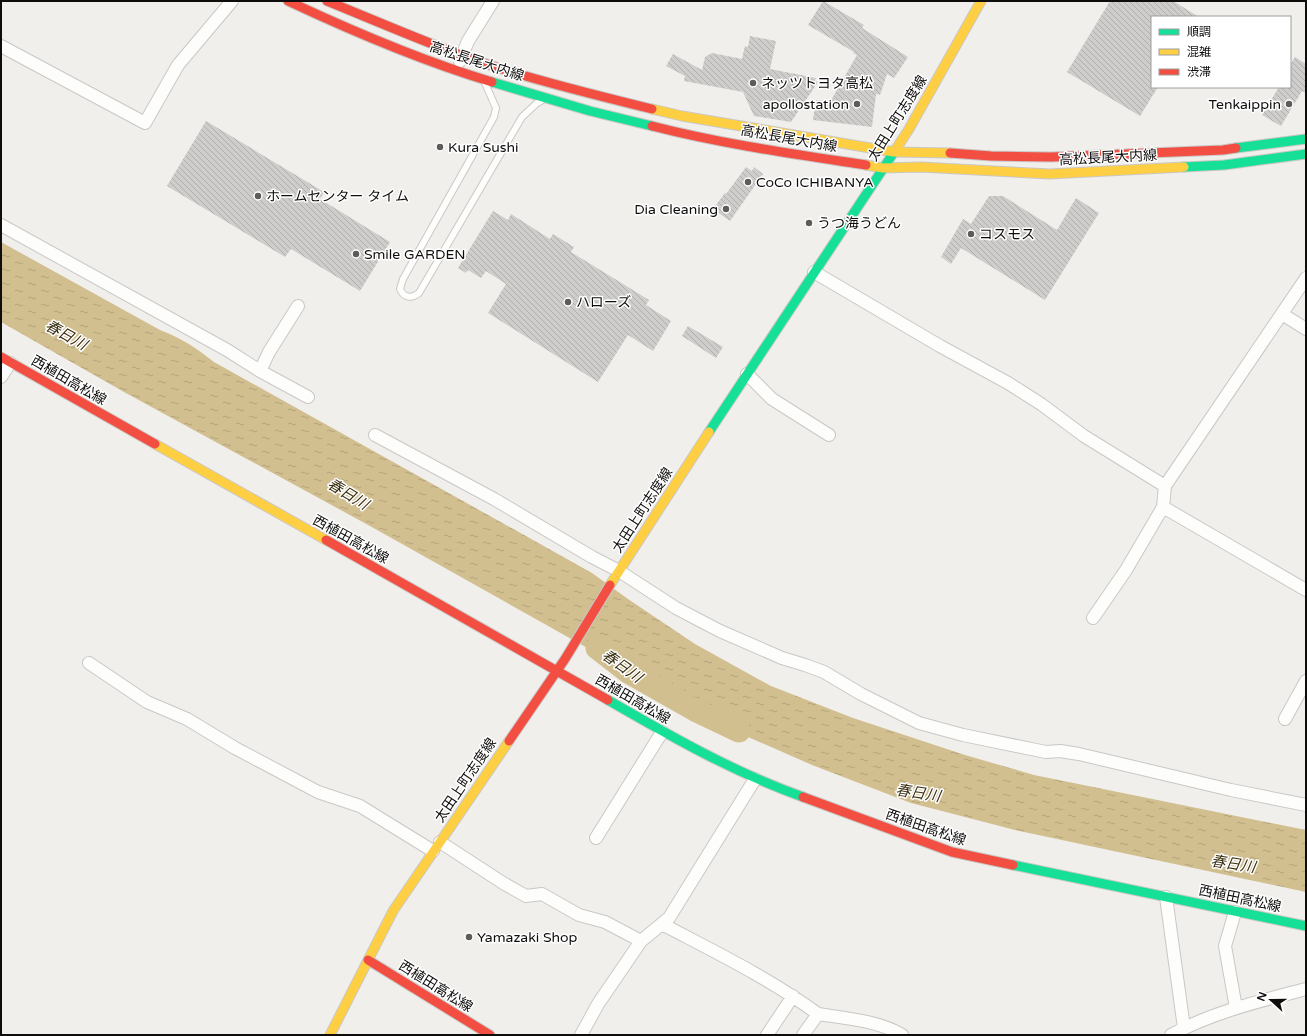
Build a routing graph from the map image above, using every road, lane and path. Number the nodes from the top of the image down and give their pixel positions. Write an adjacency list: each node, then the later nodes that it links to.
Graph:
1 (232, 1): 6 (street)
2 (288, 1): 8 (main road, 高松長尾大内線)
3 (328, 1): 7 (main road, 高松長尾大内線)
4 (493, 1): 7 (street)
5 (981, 1): 12 (main road, 太田上町志度線)
6 (1, 46)
7 (462, 55): 8 (street); 12 (main road, 高松長尾大内線)
8 (456, 71): 9 (main road, 高松長尾大内線)
9 (483, 78): 10 (main road, 高松長尾大内線); 10 (lane)
10 (548, 98): 14 (main road, 高松長尾大内線)
11 (1306, 139): 12 (main road, 高松長尾大内線)
12 (894, 152): 14 (main road, 太田上町志度線)
13 (1306, 154): 14 (main road, 高松長尾大内線)
14 (883, 168): 16 (main road, 太田上町志度線)
15 (1, 225): 22 (street)
16 (814, 272): 23 (main road, 太田上町志度線); 28 (street)
17 (1306, 278): 19 (street)
18 (298, 306): 22 (street)
19 (1282, 314): 20 (street); 28 (street)
20 (1306, 329)
21 (6, 360): 24 (street); 34 (main road, 西植田高松線)
22 (260, 371): 25 (street)
23 (746, 374): 27 (street); 30 (main road, 太田上町志度線)
24 (1, 377)
25 (308, 396)
26 (375, 435): 30 (street)
27 (829, 435)
28 (1165, 486): 29 (street)
29 (1163, 507): 31 (street); 32 (street)
30 (617, 574): 34 (main road, 太田上町志度線); 39 (street)
31 (1306, 590)
32 (1094, 618)
33 (89, 662): 41 (street)
34 (557, 670): 37 (main road, 西植田高松線); 41 (main road, 太田上町志度線)
35 (1306, 681): 36 (street)
36 (1285, 718)
37 (662, 732): 38 (main road, 西植田高松線); 40 (street)
38 (755, 779): 42 (main road, 西植田高松線); 44 (street)
39 (1306, 805)
40 (596, 838)
41 (437, 847): 46 (street); 47 (main road, 太田上町志度線)
42 (1166, 897): 43 (main road, 西植田高松線); 52 (street)
43 (1235, 912): 45 (main road, 西植田高松線); 50 (street)
44 (662, 924): 46 (street); 49 (street)
45 (1306, 926)
46 (641, 941): 55 (street)
47 (368, 960): 53 (main road, 太田上町志度線); 54 (main road, 西植田高松線)
48 (1306, 989): 50 (street)
49 (793, 996): 51 (street); 56 (street)
50 (1236, 1008): 52 (street)
51 (818, 1014): 57 (street); 58 (street)
52 (1184, 1028): 59 (street)
53 (330, 1035)
54 (490, 1035)
55 (581, 1035)
56 (767, 1035)
57 (803, 1035)
58 (902, 1035)
59 (1171, 1035)

